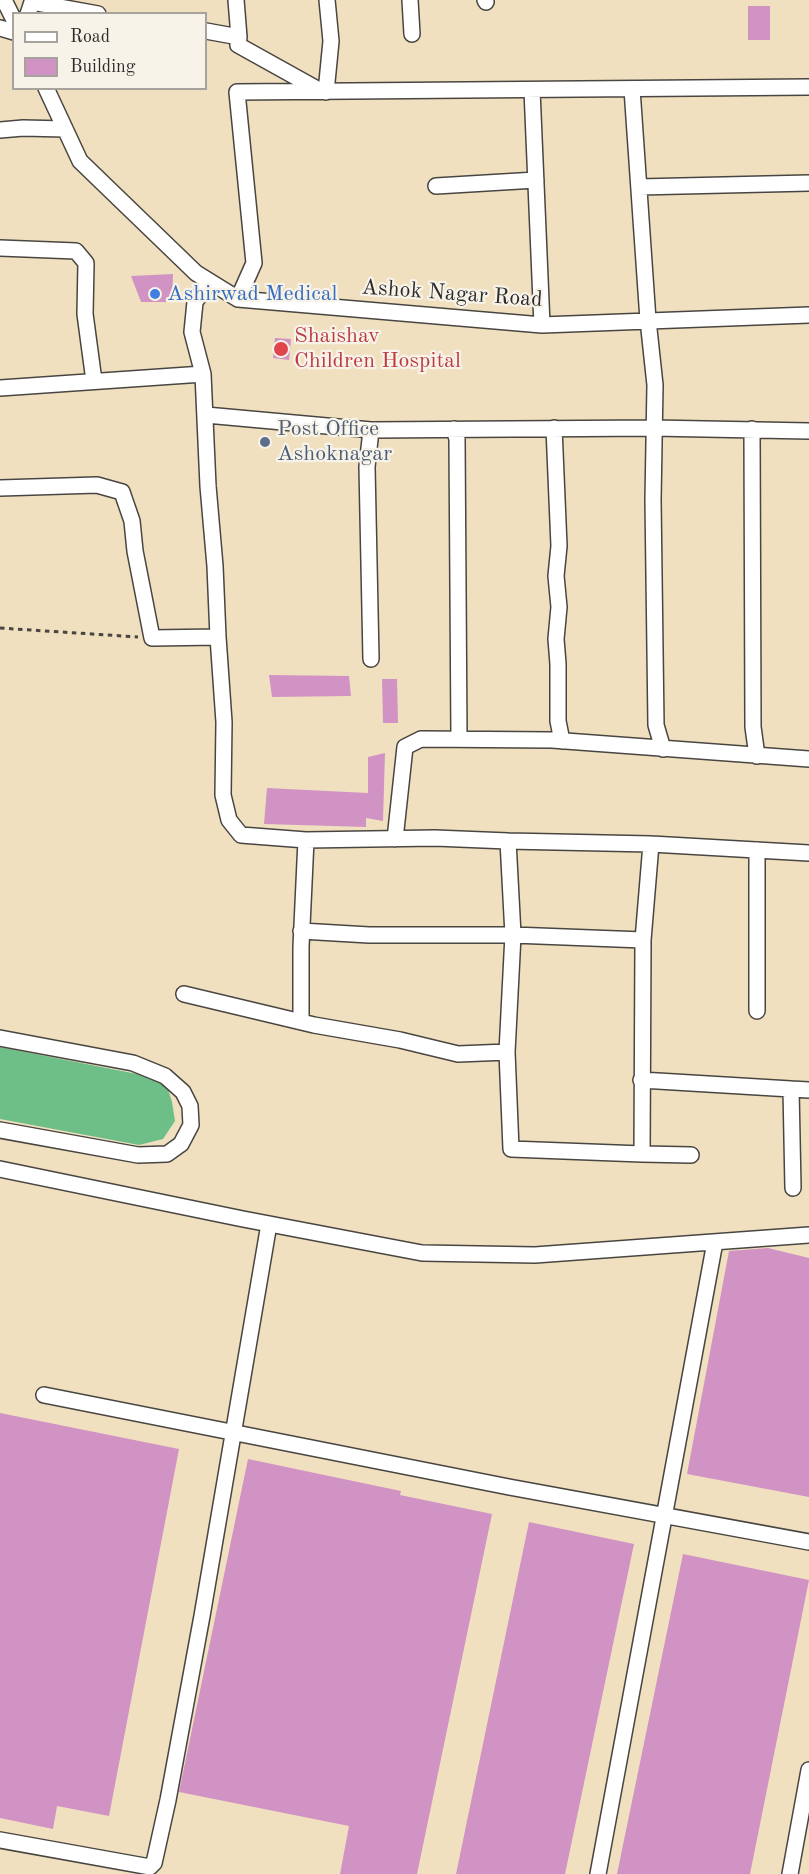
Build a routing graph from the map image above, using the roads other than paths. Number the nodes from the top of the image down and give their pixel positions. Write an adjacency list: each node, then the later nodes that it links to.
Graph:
1 (4, 0): 7 (street)
2 (236, 0): 10 (street)
3 (327, 0): 15 (street)
4 (410, 0): 9 (street)
5 (29, 12): 6 (street)
6 (87, 12)
7 (12, 16)
8 (207, 32): 10 (street)
9 (412, 34)
10 (239, 37): 15 (street)
11 (809, 87): 12 (street)
12 (632, 89): 14 (street); 21 (street)
13 (47, 90): 16 (street, Ashok Nagar Road)
14 (532, 90): 15 (street); 18 (street)
15 (324, 92): 24 (street)
16 (65, 129): 17 (street); 23 (street, Ashok Nagar Road)
17 (0, 130)
18 (536, 180): 20 (street); 27 (street)
19 (809, 183): 21 (street)
20 (436, 186)
21 (639, 187): 26 (street)
22 (0, 248): 29 (street)
23 (209, 282): 24 (street, Ashok Nagar Road); 28 (street)
24 (238, 299): 27 (street, Ashok Nagar Road)
25 (809, 315): 26 (street, Ashok Nagar Road)
26 (648, 320): 27 (street, Ashok Nagar Road); 33 (street)
27 (542, 325)
28 (203, 374): 29 (street); 31 (street)
29 (94, 381): 30 (street)
30 (0, 388)
31 (206, 415): 36 (street); 39 (street)
32 (554, 428): 33 (street); 34 (street); 42 (street)
33 (653, 428): 35 (street); 43 (street)
34 (454, 429): 36 (street); 41 (street)
35 (752, 429): 37 (street); 44 (street)
36 (371, 430): 40 (street)
37 (809, 430)
38 (0, 488): 39 (street)
39 (218, 637): 47 (street)
40 (371, 659)
41 (459, 738): 42 (street); 46 (street)
42 (562, 741): 43 (street)
43 (663, 749): 44 (street)
44 (757, 756): 45 (street)
45 (809, 759)
46 (396, 839): 47 (street); 48 (street)
47 (306, 840): 52 (street)
48 (508, 841): 49 (street); 53 (street)
49 (651, 844): 50 (street); 54 (street)
50 (758, 850): 51 (street); 56 (street)
51 (809, 853)
52 (301, 931): 53 (street); 57 (street)
53 (513, 935): 54 (street); 59 (street)
54 (643, 940): 60 (street)
55 (184, 994): 57 (street)
56 (757, 1011)
57 (302, 1022): 59 (street)
58 (0, 1038): 63 (street)
59 (507, 1052): 64 (street)
60 (641, 1080): 61 (street); 64 (street)
61 (791, 1089): 62 (street); 67 (street)
62 (809, 1090)
63 (0, 1130)
64 (642, 1154): 65 (street)
65 (691, 1155)
66 (0, 1169): 68 (street)
67 (793, 1188)
68 (269, 1224): 70 (street); 72 (street)
69 (809, 1235): 70 (street)
70 (715, 1242): 73 (street)
71 (44, 1395): 72 (street)
72 (234, 1432): 73 (street); 76 (street)
73 (666, 1514): 74 (street); 77 (street)
74 (809, 1542)
75 (809, 1770): 78 (street)
76 (0, 1840)
77 (598, 1874)
78 (790, 1874)

